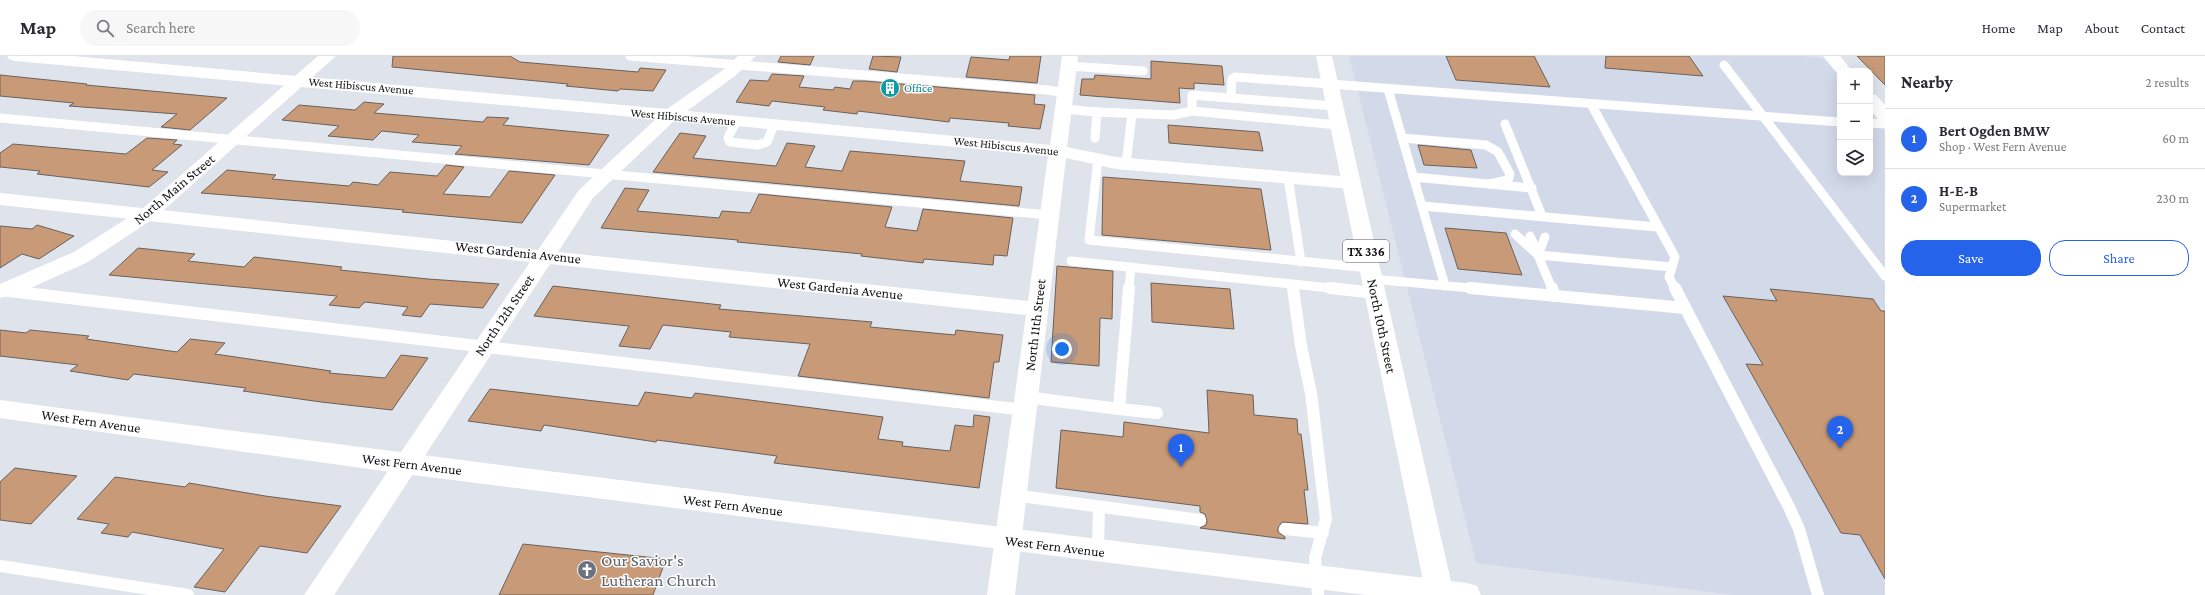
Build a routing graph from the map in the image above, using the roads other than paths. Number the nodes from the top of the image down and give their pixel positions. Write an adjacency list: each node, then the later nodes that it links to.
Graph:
1 (15, 56): 11 (street, West Hibiscus Avenue)
2 (328, 56): 11 (street, North Main Street)
3 (630, 56): 6 (lane)
4 (1324, 56): 12 (street, North 10th Street / TX 336)
5 (1831, 56): 9 (street)
6 (743, 61): 15 (lane); 22 (street, North 12th Street)
7 (1069, 61): 10 (lane); 15 (street, North 11th Street)
8 (1724, 65): 24 (lane)
9 (1841, 68)
10 (1143, 72)
11 (300, 80): 22 (street, West Hibiscus Avenue); 32 (street, North Main Street)
12 (1330, 84): 13 (lane); 14 (lane); 21 (street, North 10th Street / TX 336)
13 (1388, 89): 17 (lane); 31 (lane)
14 (1231, 97): 18 (lane); 21 (lane)
15 (1064, 101): 19 (lane); 33 (street, North 11th Street)
16 (1876, 101): 23 (street)
17 (1591, 104): 24 (lane); 49 (lane)
18 (1192, 111): 20 (lane); 21 (lane)
19 (1097, 112): 20 (lane); 30 (lane)
20 (1132, 114): 35 (lane)
21 (1336, 115): 39 (street, North 10th Street / TX 336)
22 (670, 116): 33 (street, West Hibiscus Avenue); 36 (street, North 12th Street)
23 (1885, 116)
24 (1763, 117): 26 (lane); 59 (lane)
25 (0, 118): 32 (lane)
26 (1837, 122)
27 (1873, 123): 29 (lane)
28 (1505, 124): 41 (lane)
29 (1885, 124)
30 (1095, 138)
31 (1402, 138): 38 (lane); 40 (lane)
32 (233, 140): 36 (lane); 44 (street, North Main Street)
33 (1058, 151): 34 (street, West Hibiscus Avenue); 45 (street, North 11th Street)
34 (1098, 159): 35 (street, West Hibiscus Avenue); 56 (lane)
35 (1126, 164): 37 (street, West Hibiscus Avenue)
36 (607, 174): 45 (lane); 53 (street, North 12th Street)
37 (1288, 177): 39 (street, West Hibiscus Avenue); 56 (lane)
38 (1414, 177): 40 (lane); 43 (lane)
39 (1351, 183): 60 (street, North 10th Street / TX 336)
40 (1489, 184): 41 (lane)
41 (1532, 188): 47 (lane)
42 (0, 199): 44 (street, West Gardenia Avenue)
43 (1422, 206): 46 (lane); 62 (lane)
44 (149, 213): 53 (street, West Gardenia Avenue); 63 (street, North Main Street)
45 (1049, 215): 66 (street, North 11th Street)
46 (1523, 218): 47 (lane); 48 (lane)
47 (1540, 219): 49 (lane)
48 (1509, 220)
49 (1657, 227): 58 (lane)
50 (1514, 234): 54 (lane)
51 (1530, 236): 54 (lane)
52 (1545, 237): 54 (lane)
53 (544, 255): 66 (street, West Gardenia Avenue); 67 (street, North 12th Street)
54 (1538, 255): 58 (lane); 64 (lane)
55 (1071, 261): 57 (lane)
56 (1301, 262): 60 (lane)
57 (1131, 267): 61 (lane); 70 (lane)
58 (1672, 267): 65 (lane)
59 (1885, 276)
60 (1372, 280): 61 (lane); 62 (lane); 82 (street, North 10th Street / TX 336)
61 (1292, 284): 77 (lane)
62 (1445, 286): 64 (lane)
63 (1, 291): 67 (lane)
64 (1555, 296): 65 (lane)
65 (1685, 308): 87 (lane)
66 (1036, 309): 68 (street, North 11th Street)
67 (484, 346): 68 (lane); 72 (street, North 12th Street)
68 (1025, 404): 70 (lane); 73 (street, North 11th Street)
69 (0, 409): 72 (street, West Fern Avenue)
70 (1119, 409): 71 (lane)
71 (1157, 413)
72 (405, 464): 78 (street, West Fern Avenue); 84 (street, North 12th Street)
73 (1012, 495): 74 (lane); 78 (street, North 11th Street)
74 (1099, 507): 75 (lane); 79 (lane)
75 (1200, 520)
76 (1285, 529): 77 (lane)
77 (1323, 533): 81 (lane)
78 (1008, 540): 79 (street, West Fern Avenue); 85 (street, North 11th Street)
79 (1098, 551): 81 (street, West Fern Avenue)
80 (0, 566): 83 (lane)
81 (1317, 586): 82 (street, West Fern Avenue)
82 (1440, 593): 86 (street, West Fern Avenue)
83 (188, 595)
84 (318, 595)
85 (1001, 595)
86 (1467, 595)
87 (1818, 595)

